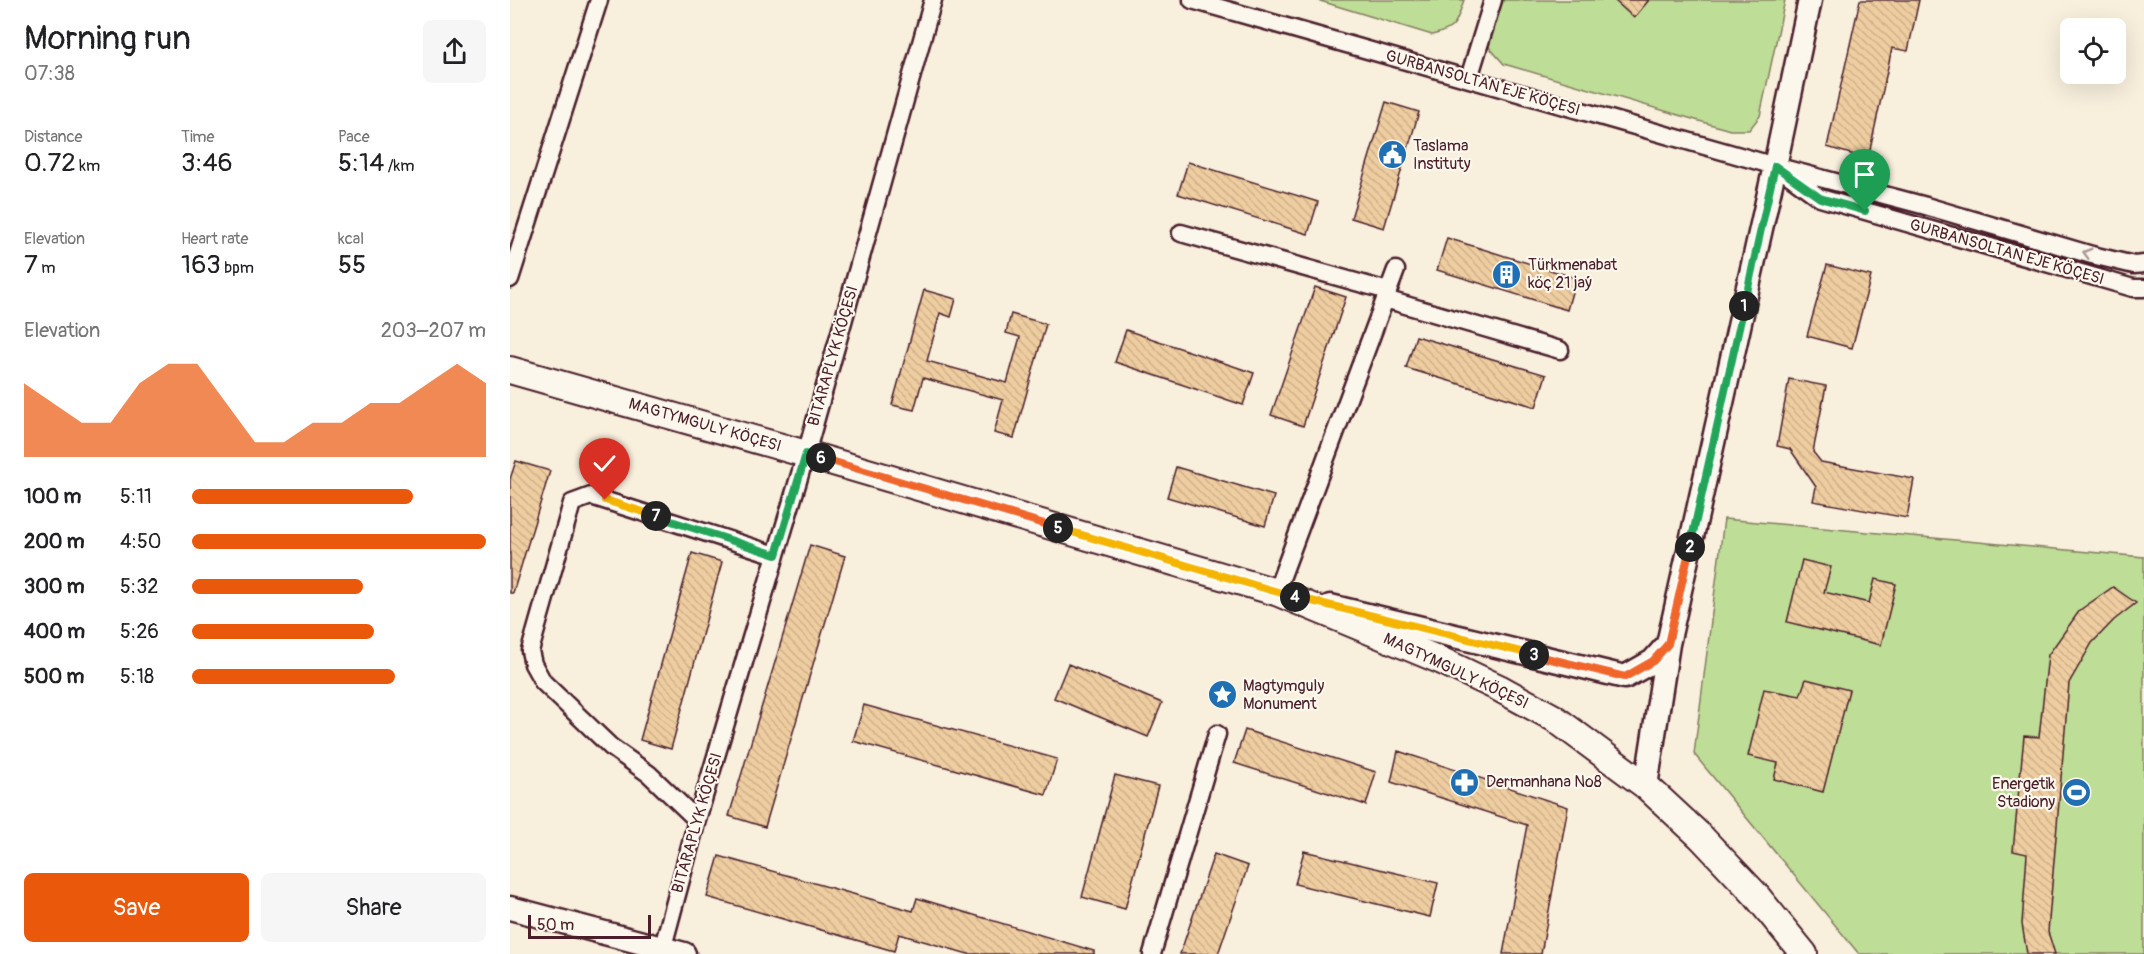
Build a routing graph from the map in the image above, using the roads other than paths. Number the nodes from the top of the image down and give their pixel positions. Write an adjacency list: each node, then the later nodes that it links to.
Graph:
1 (599, 0): 11 (street)
2 (933, 0): 16 (street, BITARAPLYK KÖÇESI)
3 (1192, 0): 6 (street, GURBANSOLTAN EJE KÖÇESI)
4 (1493, 0): 6 (street)
5 (1810, 0): 7 (street)
6 (1469, 78): 7 (street, GURBANSOLTAN EJE KÖÇESI)
7 (1775, 166): 9 (street, GURBANSOLTAN EJE KÖÇESI, one-way to 7); 12 (street, GURBANSOLTAN EJE KÖÇESI); 19 (street)
8 (1181, 232): 13 (street)
9 (2144, 264)
10 (1396, 270): 13 (street)
11 (510, 279)
12 (2144, 288)
13 (1387, 295): 14 (street); 18 (street)
14 (1560, 350)
15 (510, 370): 16 (main road, MAGTYMGULY KÖÇESI)
16 (806, 454): 17 (street, BITARAPLYK KÖÇESI); 18 (main road, MAGTYMGULY KÖÇESI)
17 (776, 555): 22 (street, BITARAPLYK KÖÇESI); 22 (street)
18 (1276, 592): 19 (street); 21 (main road, MAGTYMGULY KÖÇESI)
19 (1668, 644): 21 (street)
20 (1217, 734): 25 (street)
21 (1646, 786): 26 (main road, MAGTYMGULY KÖÇESI)
22 (697, 820): 24 (street, BITARAPLYK KÖÇESI)
23 (510, 908): 24 (street)
24 (669, 952)
25 (1152, 954)
26 (1804, 954)

